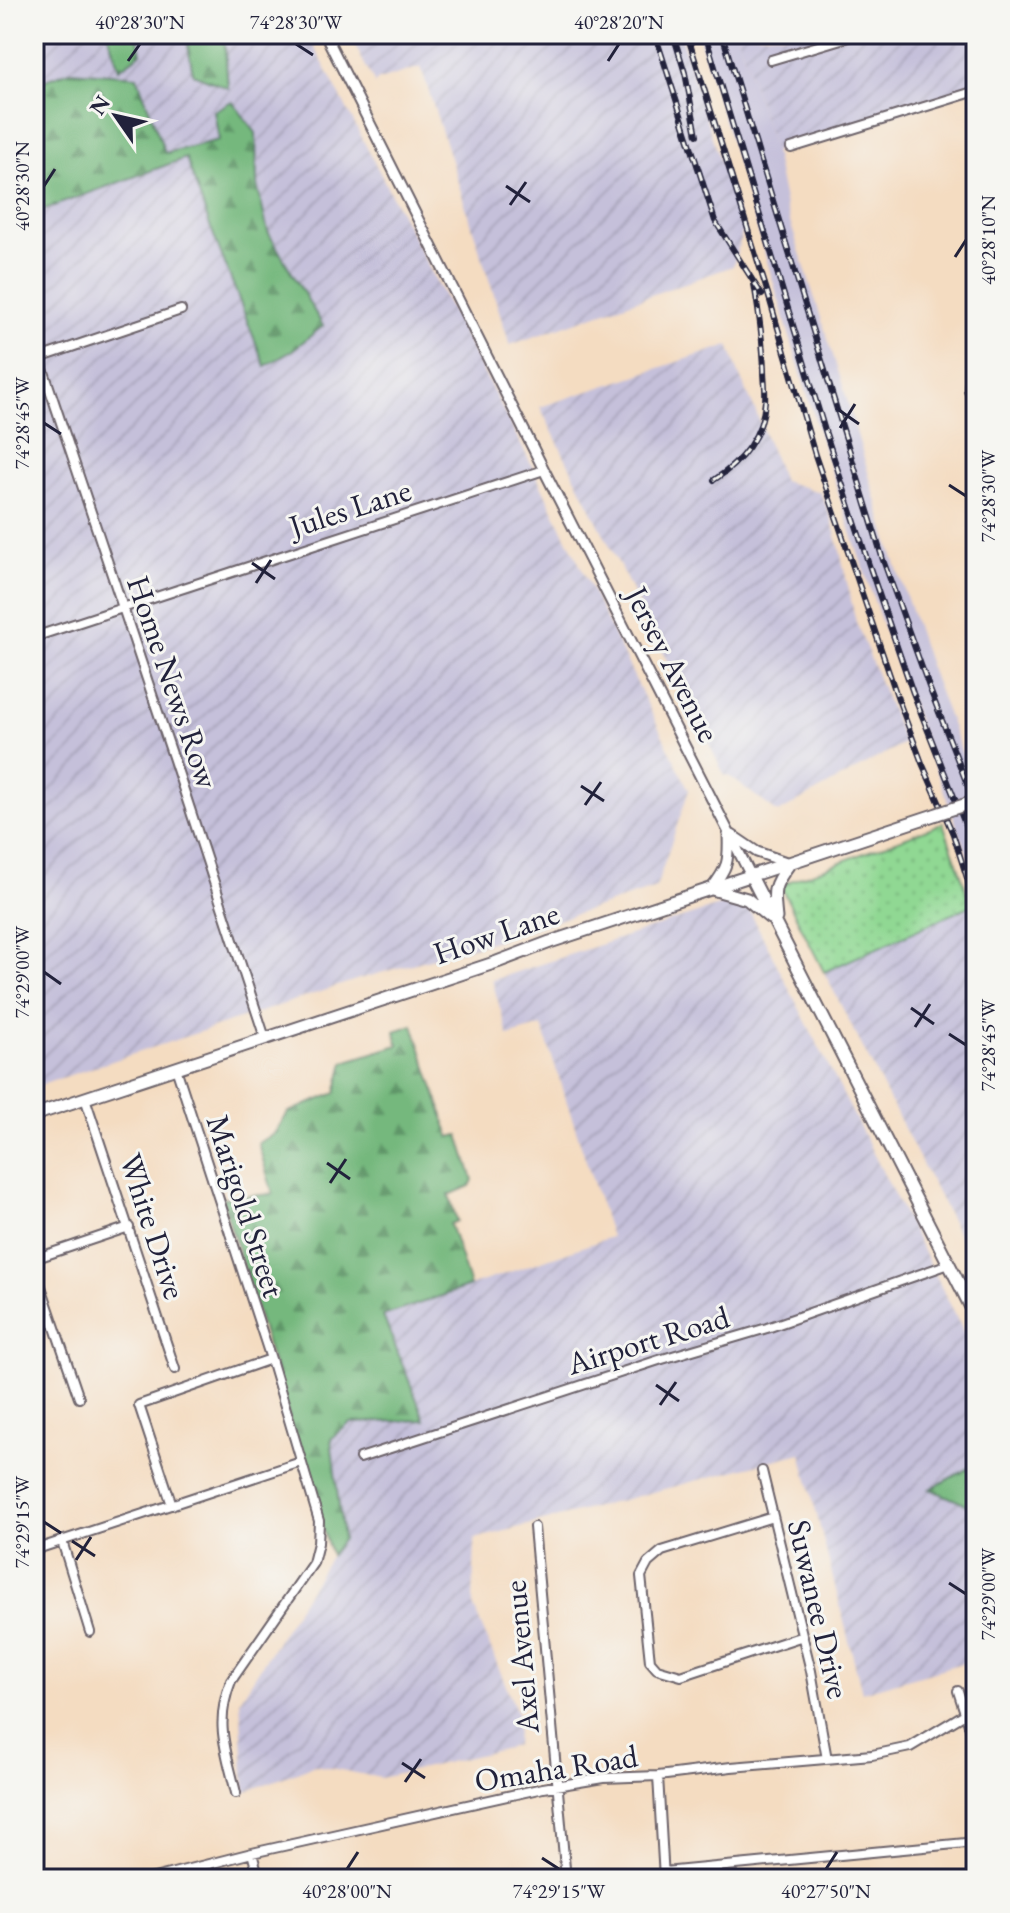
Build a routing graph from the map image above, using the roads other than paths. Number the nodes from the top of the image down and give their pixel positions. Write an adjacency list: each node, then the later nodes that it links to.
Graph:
1 (325, 34): 11 (street, Jersey Avenue)
2 (858, 34): 3 (street)
3 (771, 60)
4 (976, 91): 5 (street)
5 (791, 148)
6 (181, 310): 9 (street)
7 (976, 330): 10 (street)
8 (34, 342): 9 (street, Home News Row)
9 (39, 358): 12 (street, Home News Row)
10 (976, 407)
11 (544, 470): 12 (street, Jules Lane); 15 (street, Jersey Avenue)
12 (122, 607): 13 (street, Jules Lane); 20 (street, Home News Row)
13 (34, 637)
14 (976, 801): 16 (main road, How Lane, bridge)
15 (728, 831): 16 (street); 17 (street, Jersey Avenue); 18 (street)
16 (789, 863): 17 (main road, How Lane); 19 (main road)
17 (751, 876): 18 (main road, How Lane); 19 (main road, Jersey Avenue)
18 (711, 889): 19 (main road); 20 (main road, How Lane)
19 (776, 924): 26 (main road, Jersey Avenue)
20 (265, 1038): 21 (main road, How Lane)
21 (176, 1068): 22 (main road, How Lane); 29 (street, Marigold Street)
22 (85, 1098): 23 (main road, How Lane); 24 (street, White Drive)
23 (34, 1115)
24 (129, 1227): 25 (street); 30 (street, White Drive)
25 (34, 1259)
26 (949, 1264): 28 (main road, Jersey Avenue); 32 (street, Airport Road)
27 (34, 1266): 31 (street)
28 (976, 1317)
29 (271, 1359): 33 (street, Marigold Street); 35 (street)
30 (175, 1369)
31 (79, 1398)
32 (360, 1458)
33 (301, 1462): 35 (street); 48 (street, Marigold Street)
34 (762, 1471): 36 (street, Suwanee Drive)
35 (172, 1505): 38 (street)
36 (773, 1517): 41 (street, Suwanee Drive); 41 (street)
37 (534, 1527): 47 (street, Axel Avenue)
38 (62, 1541): 39 (street); 40 (street)
39 (34, 1550)
40 (90, 1632)
41 (803, 1636): 45 (street, Suwanee Drive)
42 (958, 1691): 43 (street)
43 (965, 1714): 44 (street); 45 (street, Omaha Road)
44 (976, 1747)
45 (827, 1759): 46 (street, Omaha Road)
46 (658, 1776): 47 (street, Omaha Road); 51 (street)
47 (557, 1786): 50 (street, Omaha Road); 54 (street, Axel Avenue)
48 (236, 1793)
49 (976, 1842): 51 (street)
50 (252, 1853): 52 (street, Omaha Road); 53 (street)
51 (664, 1876)
52 (150, 1879)
53 (259, 1879)
54 (566, 1879)

